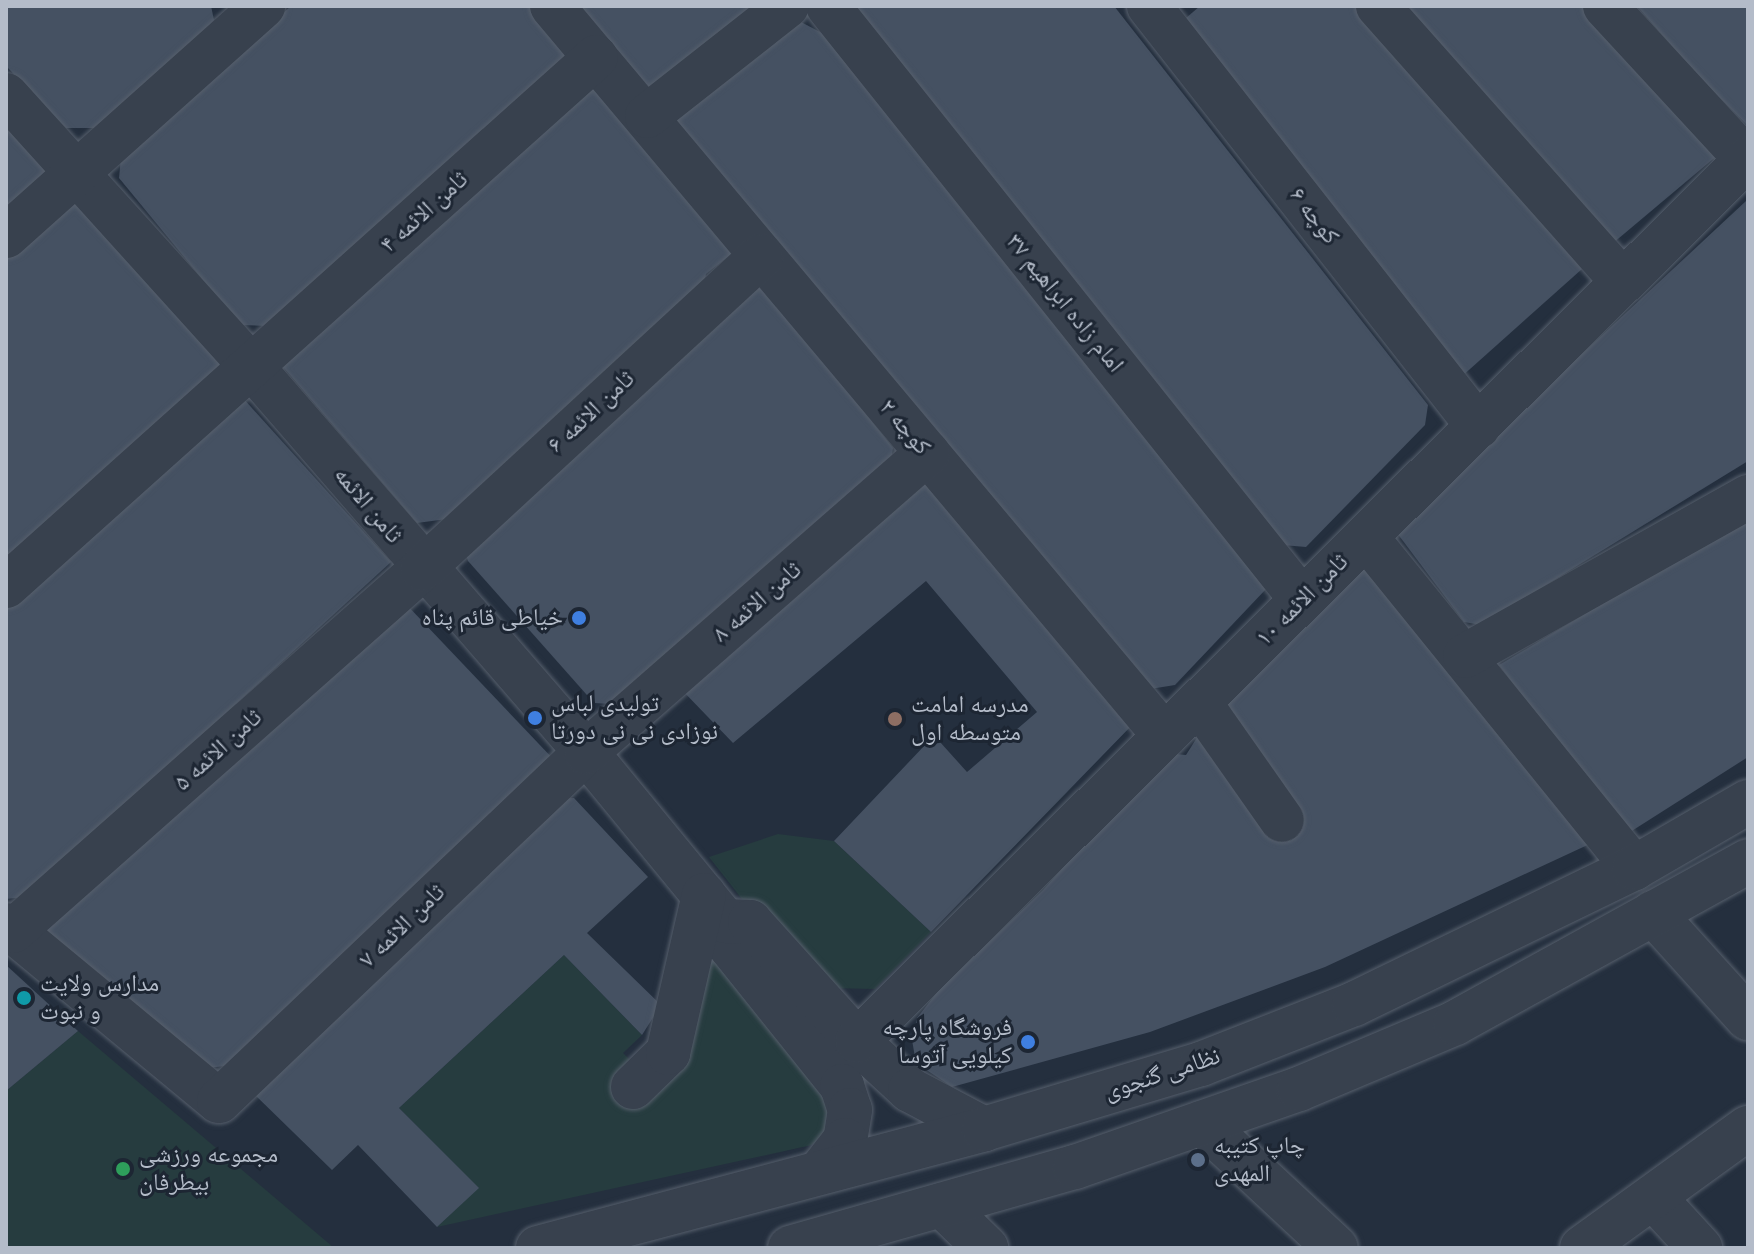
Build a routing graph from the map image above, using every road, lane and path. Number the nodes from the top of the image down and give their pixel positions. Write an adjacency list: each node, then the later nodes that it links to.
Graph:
1 (552, 6): 8 (street, کوچه ۲)
2 (787, 6): 10 (street)
3 (828, 6): 23 (street, امام زاده ابراهیم ۳۷)
4 (1378, 6): 15 (street)
5 (1605, 6): 11 (street)
6 (249, 11): 12 (street)
7 (1164, 11): 17 (street, کوچه ۶)
8 (596, 57): 10 (street, کوچه ۲); 16 (street, ثامن الائمه ۴)
9 (6, 95): 12 (street, ثامن الائمه)
10 (647, 116): 14 (street, کوچه ۲)
11 (1747, 160): 15 (street, ثامن الائمه ۱۰)
12 (79, 173): 13 (street); 16 (street, ثامن الائمه)
13 (6, 236)
14 (761, 256): 18 (street, کوچه ۲); 21 (street, ثامن الائمه ۶)
15 (1623, 282): 17 (street, ثامن الائمه ۱۰)
16 (252, 367): 21 (street, ثامن الائمه); 22 (street, ثامن الائمه ۴)
17 (1478, 426): 20 (street, ثامن الائمه ۱۰)
18 (928, 453): 26 (street, کوچه ۲); 27 (street, ثامن الائمه ۸)
19 (1748, 497): 24 (street)
20 (1366, 537): 23 (street, ثامن الائمه ۱۰); 24 (street)
21 (422, 569): 27 (street, ثامن الائمه); 34 (street, ثامن الائمه ۵)
22 (6, 586)
23 (1302, 600): 25 (street, ثامن الائمه ۱۰)
24 (1465, 656): 31 (street)
25 (1199, 702): 26 (street, ثامن الائمه ۱۰); 29 (street)
26 (1165, 736): 36 (street, ثامن الائمه ۱۰)
27 (586, 752): 32 (street, ثامن الائمه); 34 (street, ثامن الائمه ۷)
28 (1748, 802): 31 (street, نظامی گنجوی)
29 (1282, 820)
30 (1748, 861): 33 (street)
31 (1634, 868): 40 (street, نظامی گنجوی)
32 (714, 908): 36 (street); 37 (street); 41 (street)
33 (1653, 913): 35 (street); 38 (street)
34 (10, 928)
35 (1748, 1018)
36 (857, 1041): 40 (street)
37 (633, 1087)
38 (1202, 1123): 43 (street); 47 (street)
39 (1748, 1128): 42 (street)
40 (984, 1129): 41 (street, نظامی گنجوی)
41 (821, 1171): 45 (street, نظامی گنجوی)
42 (1655, 1199): 48 (street); 49 (street)
43 (942, 1205): 44 (street); 46 (street)
44 (799, 1247)
45 (538, 1248)
46 (986, 1248)
47 (1336, 1248)
48 (1582, 1248)
49 (1700, 1248)

